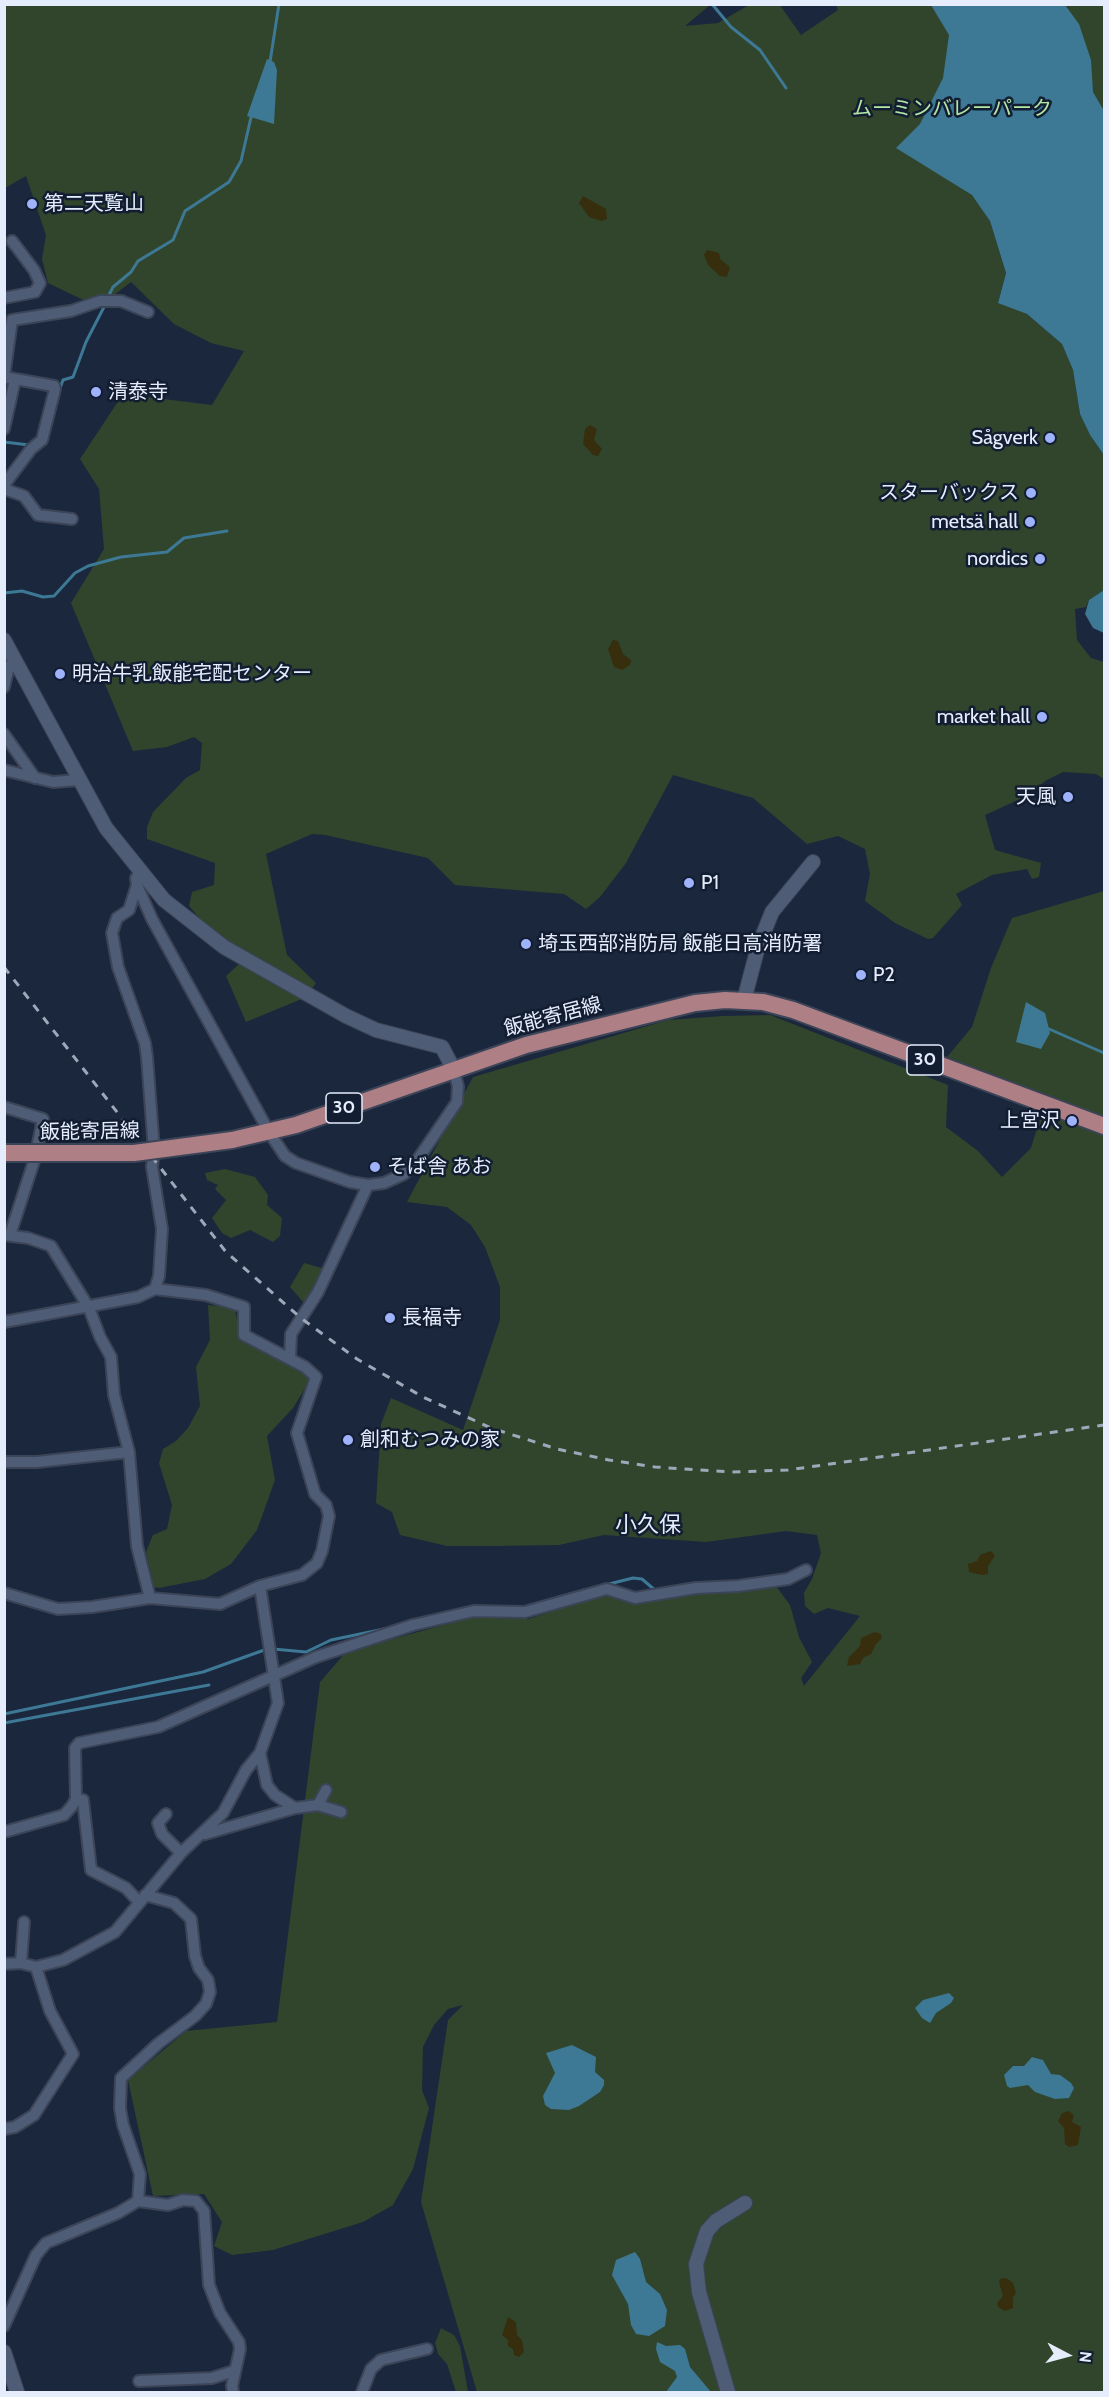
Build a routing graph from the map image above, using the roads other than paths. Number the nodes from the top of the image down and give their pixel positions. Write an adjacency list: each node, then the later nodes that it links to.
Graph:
1 (12, 241): 2 (street)
2 (4, 298)
3 (148, 312): 4 (street)
4 (8, 318): 5 (street)
5 (8, 378): 6 (street); 7 (street)
6 (4, 429)
7 (4, 487): 8 (street)
8 (72, 519)
9 (4, 640): 10 (street)
10 (10, 665): 11 (street); 15 (street)
11 (4, 687)
12 (4, 734): 14 (street)
13 (4, 770): 14 (street)
14 (35, 778): 15 (street)
15 (79, 780): 17 (street)
16 (813, 862): 18 (street)
17 (139, 879): 19 (street); 22 (street); 26 (street)
18 (744, 1000): 19 (main road, 飯能寄居線 / 30); 21 (main road, 飯能寄居線 / 30)
19 (453, 1068): 22 (main road, 飯能寄居線 / 30); 24 (street)
20 (4, 1107): 25 (street)
21 (1104, 1126)
22 (269, 1132): 23 (main road, 飯能寄居線 / 30, bridge); 24 (street)
23 (4, 1154)
24 (368, 1185): 29 (street)
25 (7, 1235): 27 (street)
26 (155, 1289): 27 (street); 29 (street)
27 (89, 1308): 28 (street); 30 (street)
28 (4, 1322)
29 (290, 1358): 33 (street)
30 (129, 1452): 31 (street); 35 (street)
31 (4, 1462)
32 (806, 1570): 36 (street)
33 (260, 1586): 35 (street); 36 (street)
34 (4, 1593): 35 (street)
35 (150, 1598)
36 (274, 1674): 37 (street); 39 (street)
37 (260, 1753): 41 (street); 45 (street)
38 (326, 1790): 40 (street)
39 (76, 1799): 44 (street); 47 (street)
40 (318, 1805): 41 (street); 42 (street)
41 (295, 1808): 45 (street)
42 (341, 1812)
43 (166, 1814): 46 (street)
44 (4, 1832)
45 (202, 1835): 46 (street)
46 (181, 1853): 47 (street)
47 (142, 1899): 51 (street); 53 (street)
48 (24, 1922): 49 (street)
49 (21, 1963): 50 (street); 51 (street)
50 (4, 1964)
51 (36, 1966): 52 (street)
52 (4, 2129)
53 (138, 2201): 55 (street); 58 (street)
54 (745, 2203): 63 (street)
55 (4, 2326)
56 (427, 2349): 62 (street)
57 (4, 2352): 60 (street)
58 (234, 2372): 59 (street); 61 (street)
59 (139, 2381)
60 (17, 2392)
61 (233, 2392)
62 (362, 2392)
63 (728, 2392)

